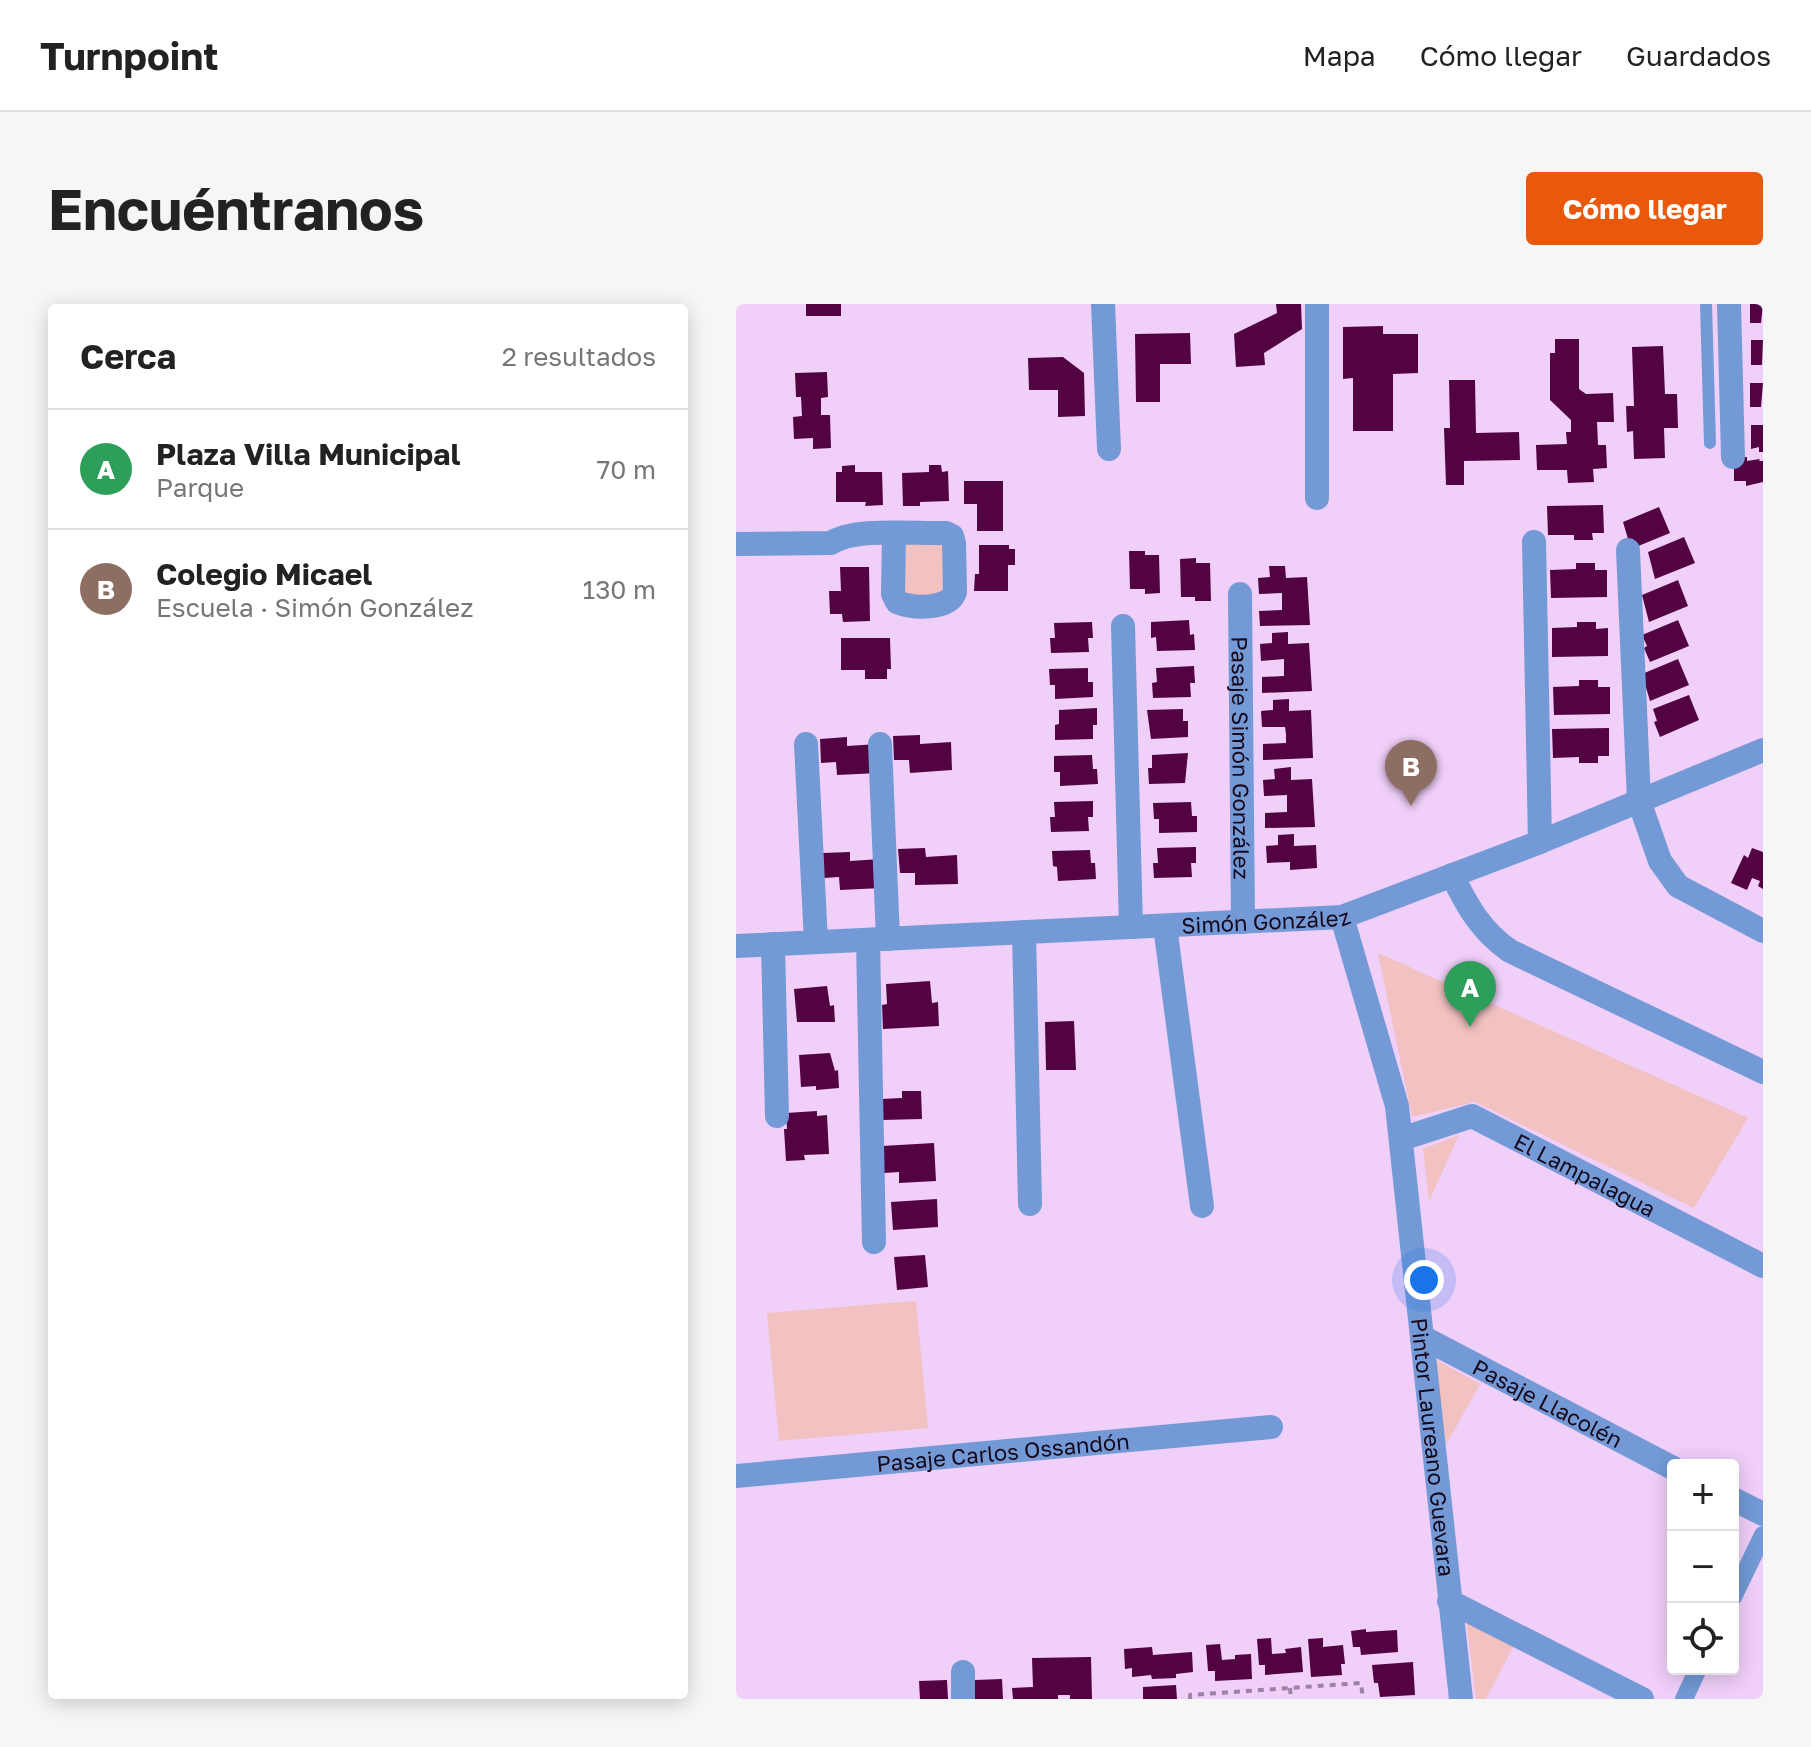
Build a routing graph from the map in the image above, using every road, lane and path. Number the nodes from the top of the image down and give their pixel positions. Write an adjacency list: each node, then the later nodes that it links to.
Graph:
1 (1103, 304): 6 (street)
2 (1317, 304): 8 (street)
3 (1706, 304): 5 (lane)
4 (1729, 304): 7 (street)
5 (1710, 443)
6 (1109, 449)
7 (1733, 457)
8 (1317, 498)
9 (894, 534): 11 (street)
10 (1534, 542): 19 (street)
11 (736, 544)
12 (1628, 550): 18 (street)
13 (1240, 594): 22 (street, Pasaje Simón González)
14 (1123, 626): 24 (street)
15 (806, 744): 28 (street)
16 (880, 744): 27 (street)
17 (1763, 750): 18 (street, Simón González)
18 (1639, 801): 19 (street, Simón González); 25 (street)
19 (1540, 842): 20 (street, Simón González)
20 (1452, 875): 21 (street, Simón González); 31 (street)
21 (1342, 917): 22 (street, Simón González); 33 (street, Pintor Laureano Guevara)
22 (1243, 922): 23 (street, Simón González)
23 (1165, 926): 24 (street, Simón González); 35 (street)
24 (1131, 927): 26 (street, Simón González)
25 (1763, 931)
26 (1024, 932): 27 (street, Simón González); 34 (street)
27 (878, 939): 28 (street, Simón González); 36 (street)
28 (816, 942): 29 (street, Simón González)
29 (773, 944): 30 (street, Simón González); 32 (street)
30 (736, 946)
31 (1763, 1072)
32 (777, 1116)
33 (1401, 1139): 37 (street, El Lampalagua); 38 (street, Pintor Laureano Guevara)
34 (1030, 1204)
35 (1202, 1206)
36 (874, 1242)
37 (1763, 1266)
38 (1422, 1337): 40 (street, Pasaje Llacolén); 46 (street, Pintor Laureano Guevara)
39 (1271, 1427): 41 (street, Pasaje Carlos Ossandón)
40 (1667, 1465)
41 (736, 1476)
42 (1739, 1502): 43 (street)
43 (1763, 1514)
44 (1763, 1535): 45 (street)
45 (1739, 1585)
46 (1449, 1601): 54 (street, Pintor Laureano Guevara); 55 (street)
47 (963, 1672): 50 (street)
48 (1695, 1675): 56 (street)
49 (1290, 1688): 51 (path); 52 (path); 53 (path)
50 (963, 1699)
51 (1190, 1699)
52 (1291, 1699)
53 (1363, 1699)
54 (1461, 1699)
55 (1642, 1699)
56 (1684, 1699)

